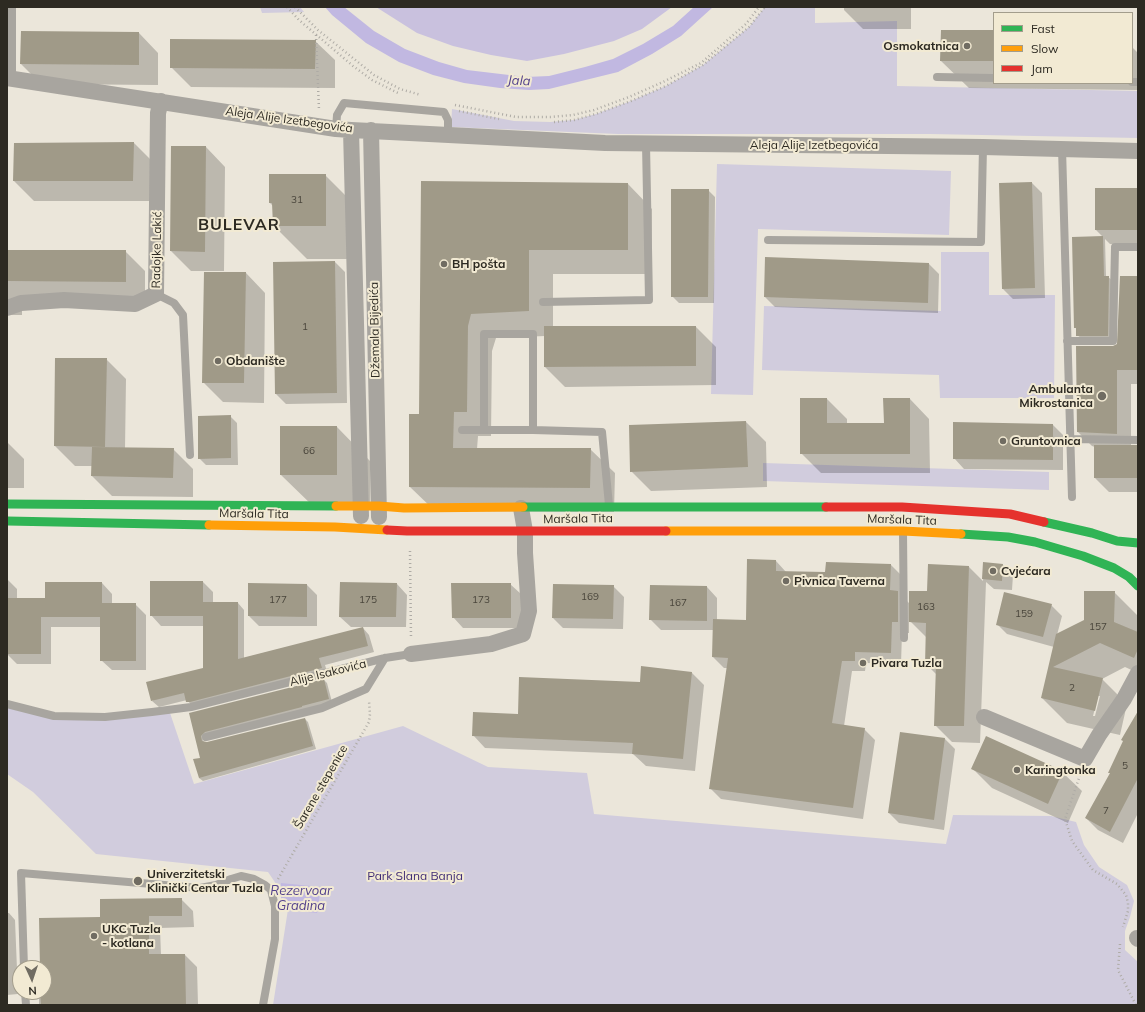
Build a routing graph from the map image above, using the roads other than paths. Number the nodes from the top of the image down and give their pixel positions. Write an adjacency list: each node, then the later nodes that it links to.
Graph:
1 (8, 7): 3 (street)
2 (937, 77): 4 (lane)
3 (7, 78): 5 (street, Aleja Alije Izetbegovića)
4 (993, 78)
5 (161, 101): 6 (street, Aleja Alije Izetbegovića); 15 (street, Radojke Lakić)
6 (343, 129): 7 (street, Aleja Alije Izetbegovića); 8 (lane); 27 (street, Džemala Bijedića)
7 (371, 130): 8 (street, Aleja Alije Izetbegovića); 28 (street, Džemala Bijedića)
8 (448, 135): 9 (street, Aleja Alije Izetbegovića)
9 (646, 144): 10 (street, Aleja Alije Izetbegovića); 16 (lane)
10 (983, 146): 11 (street, Aleja Alije Izetbegovića); 13 (lane)
11 (1062, 148): 12 (street, Aleja Alije Izetbegovića); 18 (lane)
12 (1138, 151)
13 (768, 240)
14 (1138, 247): 18 (lane)
15 (156, 294): 17 (street, Radojke Lakić); 24 (lane)
16 (543, 302)
17 (7, 308)
18 (1067, 341): 22 (lane)
19 (462, 430): 20 (lane)
20 (484, 430): 21 (lane); 21 (lane)
21 (533, 430): 29 (lane)
22 (1070, 439): 23 (lane); 25 (lane)
23 (1138, 440)
24 (190, 455)
25 (1072, 497)
26 (7, 504): 27 (main road, Maršala Tita)
27 (361, 506): 28 (main road, Maršala Tita); 34 (street, Džemala Bijedića)
28 (379, 506): 31 (main road, Maršala Tita); 35 (street, Džemala Bijedića)
29 (609, 506): 30 (main road, Maršala Tita); 31 (main road, Maršala Tita)
30 (902, 507): 33 (main road); 37 (main road, Maršala Tita)
31 (521, 508): 36 (street, Alije Isakovića)
32 (7, 521): 34 (main road, Maršala Tita)
33 (903, 525): 36 (main road, Maršala Tita); 38 (main road, Maršala Tita); 39 (lane)
34 (362, 528): 35 (main road, Maršala Tita)
35 (379, 529): 36 (main road, Maršala Tita)
36 (525, 531): 40 (street, Alije Isakovića)
37 (1138, 543)
38 (1138, 586)
39 (904, 638)
40 (411, 654): 41 (lane, Alije Isakovića)
41 (384, 658): 43 (lane, Alije Isakovića); 45 (lane)
42 (1138, 673): 44 (street)
43 (7, 704)
44 (984, 717)
45 (206, 737)
46 (24, 960): 47 (lane)
47 (263, 1005)

